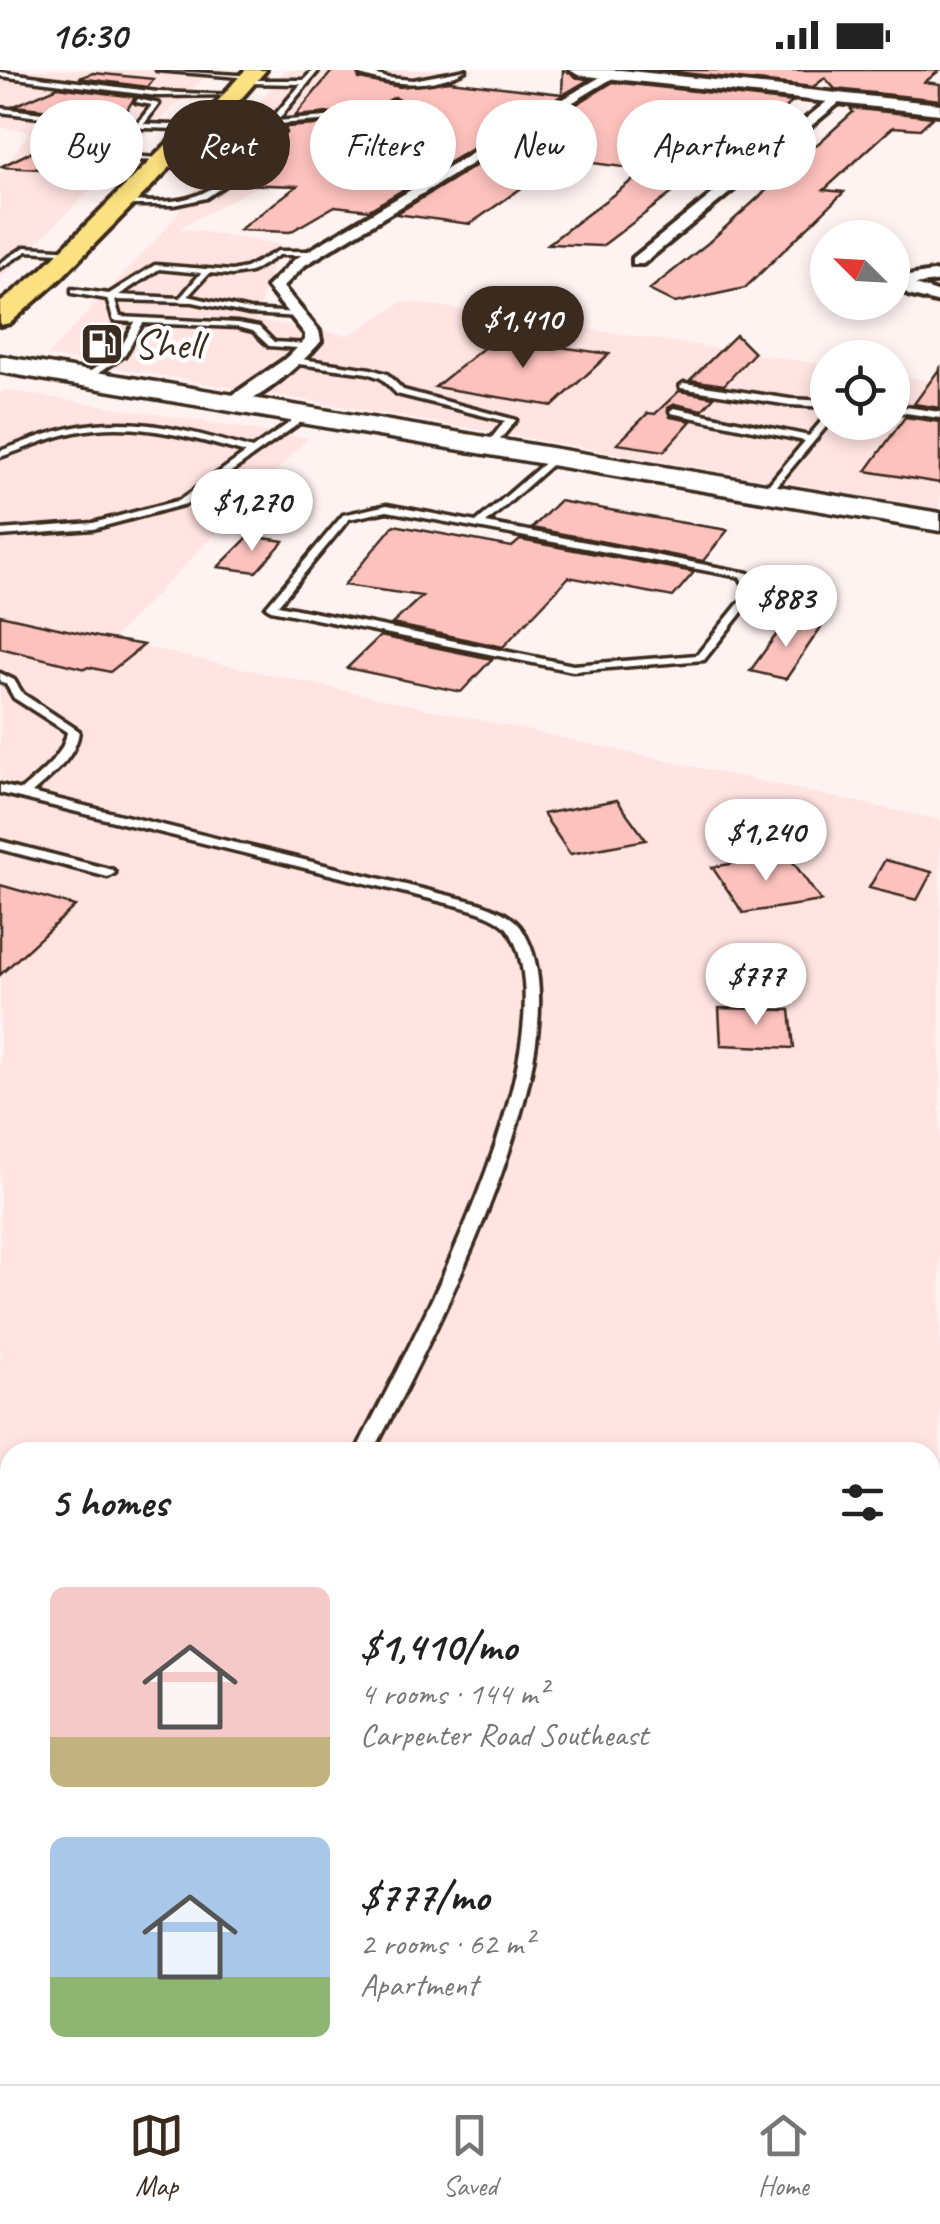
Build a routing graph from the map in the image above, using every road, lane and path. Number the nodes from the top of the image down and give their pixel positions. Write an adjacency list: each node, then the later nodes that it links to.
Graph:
1 (160, 70): 8 (lane)
2 (316, 70): 12 (lane)
3 (364, 70): 4 (lane)
4 (463, 70)
5 (578, 70): 9 (street)
6 (642, 73): 9 (street); 16 (street)
7 (0, 74): 15 (lane)
8 (191, 74): 10 (lane); 11 (lane)
9 (612, 74): 32 (street)
10 (176, 80)
11 (247, 81): 12 (lane); 15 (lane); 18 (main road)
12 (306, 82): 19 (lane)
13 (0, 84): 17 (lane)
14 (162, 86): 15 (lane)
15 (147, 92)
16 (840, 98): 21 (street); 33 (street)
17 (125, 100)
18 (230, 100)
19 (290, 101)
20 (143, 102): 24 (lane)
21 (940, 109)
22 (0, 110): 23 (lane)
23 (30, 113)
24 (143, 121)
25 (163, 173): 28 (main road)
26 (165, 190): 29 (main road)
27 (216, 190): 29 (lane)
28 (124, 202): 29 (lane); 31 (main road)
29 (158, 204): 30 (main road)
30 (134, 229)
31 (75, 252): 34 (lane); 41 (main road)
32 (316, 253): 36 (lane); 44 (street)
33 (638, 261)
34 (0, 266)
35 (99, 266): 38 (main road)
36 (207, 271): 39 (lane); 42 (lane)
37 (940, 276): 40 (street)
38 (75, 291): 39 (lane); 43 (main road)
39 (110, 296): 42 (lane); 46 (lane)
40 (940, 298)
41 (11, 299): 45 (main road)
42 (190, 301): 44 (lane)
43 (50, 312)
44 (297, 316): 47 (street)
45 (0, 317)
46 (140, 322): 47 (lane); 50 (lane)
47 (308, 346): 49 (street)
48 (4, 354): 50 (main road)
49 (294, 361): 52 (street); 59 (lane)
50 (85, 378): 52 (main road)
51 (684, 386): 53 (lane)
52 (233, 403): 56 (main road)
53 (810, 403)
54 (674, 411): 58 (lane)
55 (910, 411): 57 (lane)
56 (305, 415): 59 (main road); 60 (lane)
57 (940, 415)
58 (810, 439): 63 (lane)
59 (490, 446): 62 (main road)
60 (254, 452): 61 (lane); 66 (lane)
61 (0, 454)
62 (555, 457): 63 (main road); 65 (lane)
63 (767, 492): 64 (main road)
64 (940, 522)
65 (478, 525): 65 (lane)
66 (0, 533)
67 (0, 676): 69 (lane)
68 (0, 789): 69 (lane)
69 (24, 795): 72 (lane)
70 (0, 845): 71 (lane)
71 (108, 873)
72 (369, 1442)

